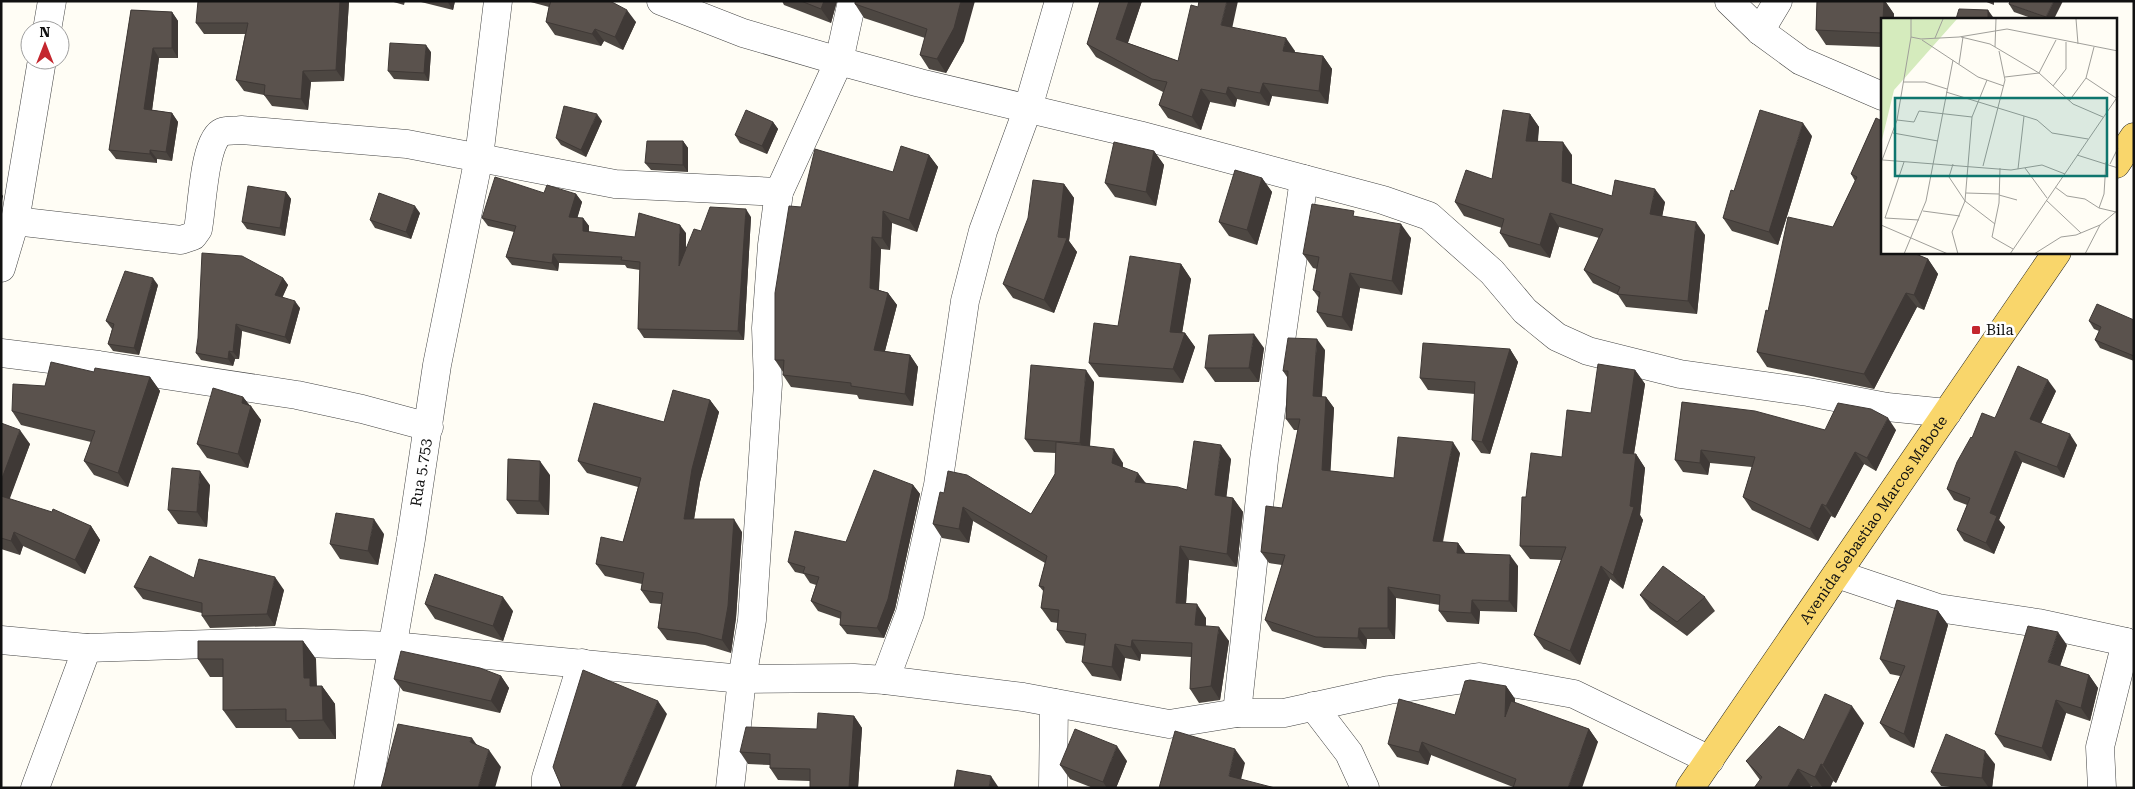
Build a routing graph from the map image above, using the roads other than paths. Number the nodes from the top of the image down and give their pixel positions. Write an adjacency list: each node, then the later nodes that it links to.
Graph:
1 (52, 1): 8 (street)
2 (498, 1): 15 (street, Rua 5.753)
3 (661, 1): 10 (street)
4 (852, 1): 10 (street)
5 (1059, 1): 13 (street)
6 (1729, 1): 9 (street)
7 (1778, 1): 9 (street)
8 (49, 20)
9 (1760, 30): 12 (street)
10 (838, 61): 13 (street); 18 (street)
11 (40, 70): 19 (street)
12 (1881, 96)
13 (1028, 108): 17 (street); 32 (street)
14 (2134, 137): 16 (main road)
15 (479, 157): 18 (street); 19 (street); 24 (street, Rua 5.753)
16 (2118, 161)
17 (1304, 179): 23 (street); 35 (street)
18 (779, 192): 31 (street)
19 (15, 221): 21 (street)
20 (2056, 254): 23 (main road, Avenida Sebastiao Marcos Mabote)
21 (1, 268)
22 (1, 353): 24 (street)
23 (1947, 413): 25 (main road, Avenida Sebastiao Marcos Mabote)
24 (429, 427): 28 (street, Rua 5.753)
25 (1837, 574): 27 (street); 36 (main road, Avenida Sebastiao Marcos Mabote)
26 (1, 640): 29 (street)
27 (2130, 645): 44 (street)
28 (393, 646): 29 (street); 30 (street); 38 (street, Rua 5.753)
29 (87, 648): 37 (street)
30 (582, 663): 31 (street); 39 (street)
31 (742, 679): 32 (street); 40 (street)
32 (886, 680): 33 (street)
33 (1054, 703): 35 (street); 41 (street)
34 (1313, 706): 35 (street); 36 (street); 42 (street)
35 (1237, 713)
36 (1710, 760): 43 (main road, Avenida Sebastiao Marcos Mabote)
37 (35, 788)
38 (368, 788)
39 (546, 788)
40 (730, 788)
41 (1053, 788)
42 (1365, 788)
43 (1690, 788)
44 (2102, 788)

